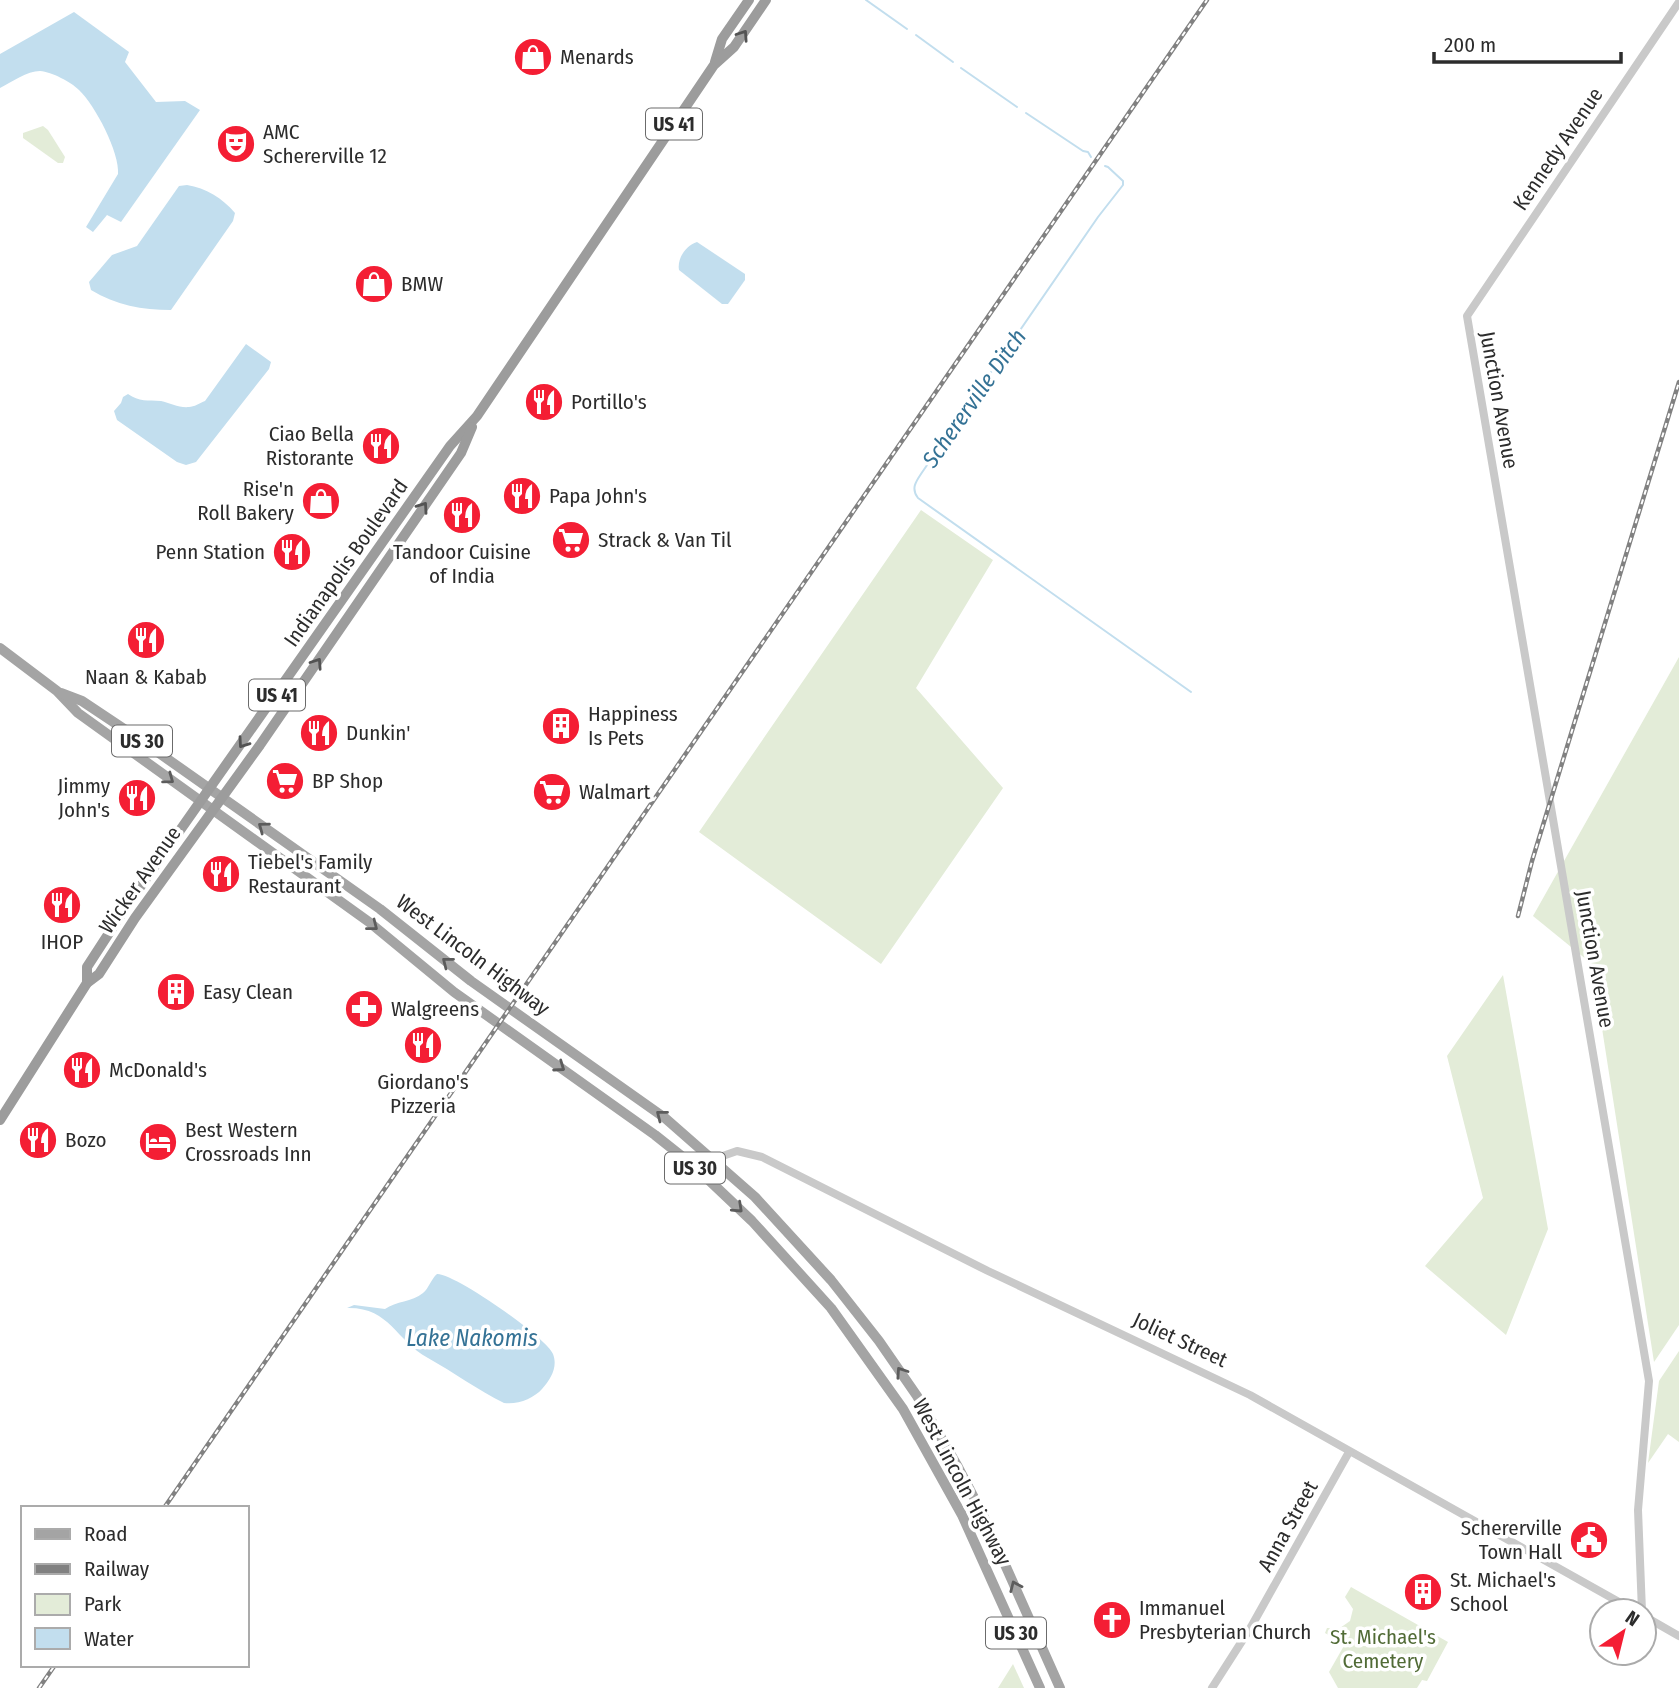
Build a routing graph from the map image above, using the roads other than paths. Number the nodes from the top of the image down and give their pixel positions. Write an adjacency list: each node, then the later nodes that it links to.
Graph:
1 (749, 0): 4 (highway, Indianapolis Boulevard / US 41)
2 (766, 0): 4 (highway, Indianapolis Boulevard / US 41, one-way to 2)
3 (1679, 2): 5 (street, Kennedy Avenue)
4 (714, 65): 6 (highway, Indianapolis Boulevard / US 41)
5 (1467, 316): 21 (street, Junction Avenue)
6 (477, 416): 9 (highway, Indianapolis Boulevard / US 41, one-way to 9); 10 (highway, Indianapolis Boulevard / US 41, one-way to 6)
7 (0, 648): 8 (main road, US 30)
8 (57, 691): 9 (main road, West Lincoln Highway / US 30); 11 (main road, West Lincoln Highway / US 30, one-way to 11)
9 (210, 789): 10 (main road, West Lincoln Highway / US 30); 11 (highway, Indianapolis Boulevard / US 41)
10 (222, 798): 12 (highway, Wicker Avenue / US 41); 17 (main road, West Lincoln Highway / US 30, one-way to 10)
11 (200, 802): 12 (main road, West Lincoln Highway / US 30); 13 (highway, Wicker Avenue / US 41)
12 (213, 811): 14 (highway, Wicker Avenue / US 41); 18 (main road, West Lincoln Highway / US 30, one-way to 18)
13 (124, 910): 14 (highway); 15 (highway, Wicker Avenue / US 41)
14 (115, 948): 15 (highway, Wicker Avenue / US 41)
15 (87, 983): 16 (highway, Wicker Avenue / US 41)
16 (0, 1120)
17 (713, 1159): 18 (street, Joliet Street); 19 (street, Joliet Street); 25 (main road, West Lincoln Highway / US 30, one-way to 17)
18 (694, 1166): 24 (main road, West Lincoln Highway / US 30, one-way to 24)
19 (1349, 1452): 20 (street, Joliet Street); 26 (street, Anna Street)
20 (1610, 1597)
21 (1641, 1597)
22 (1658, 1624): 23 (street)
23 (1679, 1636)
24 (1040, 1688)
25 (1060, 1688)
26 (1212, 1688)

